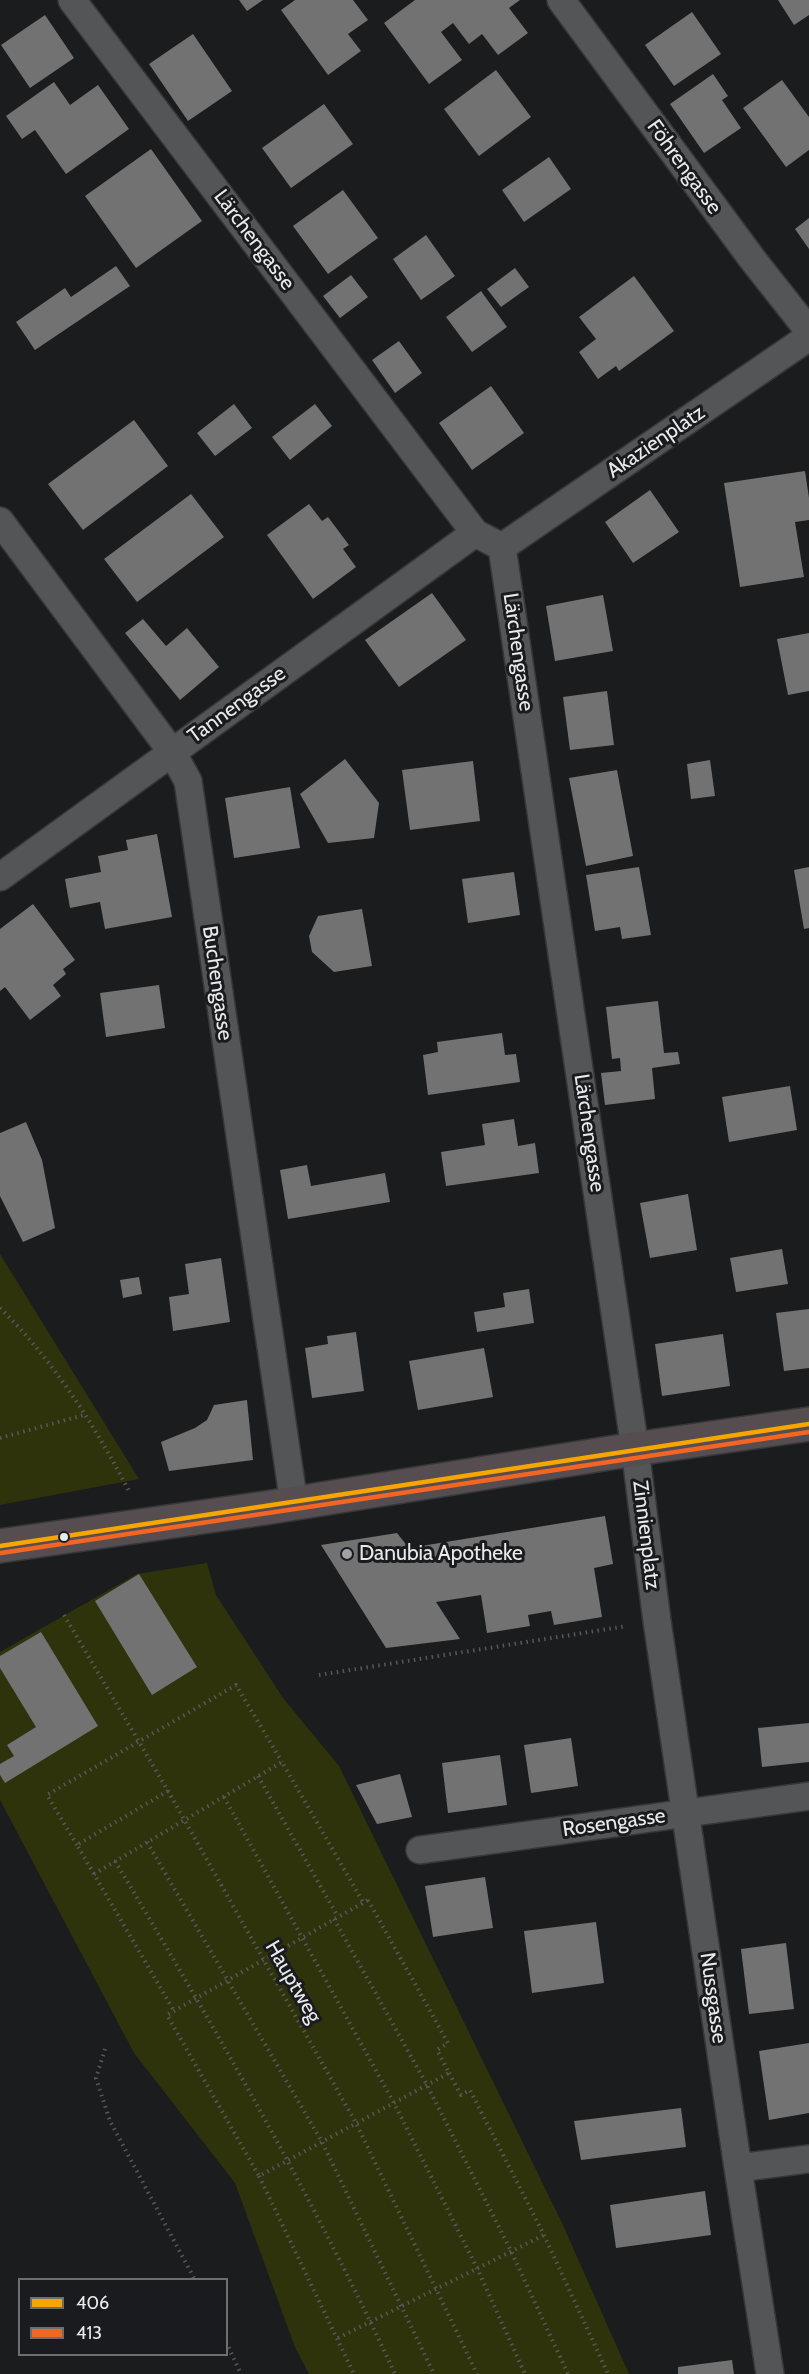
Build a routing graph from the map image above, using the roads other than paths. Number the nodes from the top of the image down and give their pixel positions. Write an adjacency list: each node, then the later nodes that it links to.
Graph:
1 (72, 0): 6 (street, Lärchengasse)
2 (561, 0): 3 (street, Föhrengasse)
3 (809, 331)
4 (809, 337): 7 (street, Akazienplatz)
5 (0, 521): 8 (street, Buchengasse)
6 (475, 533): 7 (street, Lärchengasse); 8 (street, Tannengasse)
7 (502, 548): 11 (street, Lärchengasse)
8 (172, 752): 9 (street, Tannengasse); 12 (street, Buchengasse)
9 (0, 878)
10 (809, 1424): 11 (main road)
11 (635, 1449): 12 (main road); 14 (street, Zinnienplatz)
12 (294, 1504): 13 (main road)
13 (0, 1546)
14 (657, 1621): 16 (street, Nussgasse)
15 (809, 1796): 16 (street, Rosengasse)
16 (686, 1814): 17 (street, Rosengasse); 19 (street, Nussgasse)
17 (420, 1850)
18 (809, 2159): 19 (street)
19 (738, 2168): 20 (street, Nussgasse)
20 (771, 2374)

